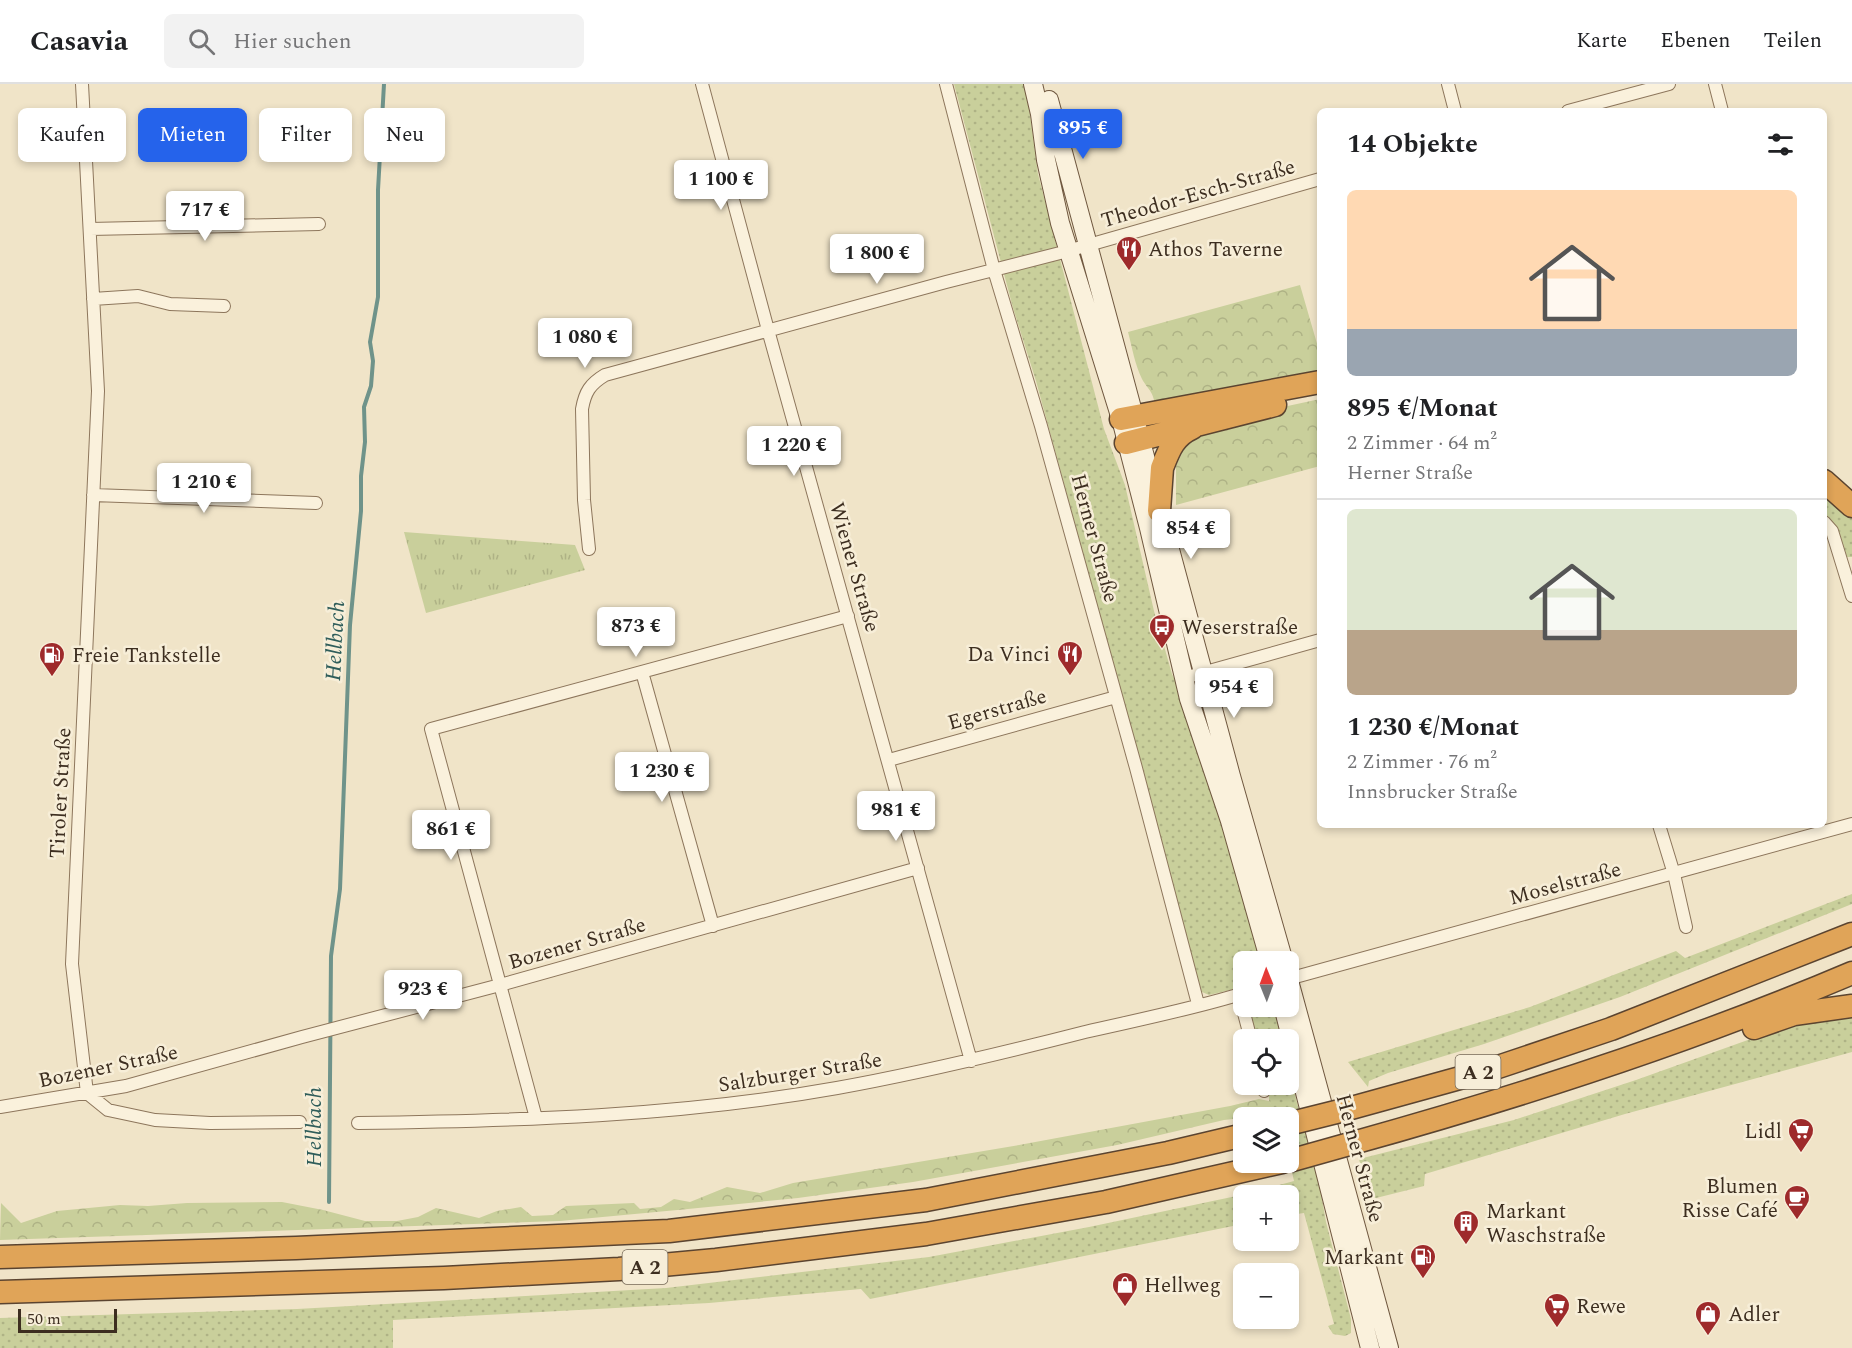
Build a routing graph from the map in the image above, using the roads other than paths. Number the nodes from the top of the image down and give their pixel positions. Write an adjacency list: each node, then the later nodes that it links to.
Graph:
1 (82, 84): 14 (street, Tiroler Straße)
2 (702, 84): 20 (street, Wiener Straße)
3 (946, 84): 17 (street, Herner Straße)
4 (1033, 84): 16 (main road)
5 (1045, 84): 15 (main road)
6 (1448, 84): 9 (street)
7 (1669, 84): 10 (street)
8 (1715, 84): 11 (street)
9 (1454, 108)
10 (1579, 108)
11 (1721, 108)
12 (1317, 180): 15 (street, Theodor-Esch-Straße)
13 (319, 224): 14 (street)
14 (90, 229): 18 (street, Tiroler Straße)
15 (1086, 245): 16 (street, Theodor-Esch-Straße); 23 (main road)
16 (1068, 251): 17 (street, Theodor-Esch-Straße); 23 (main road)
17 (994, 270): 20 (street, Theodor-Esch-Straße); 41 (street, Herner Straße)
18 (93, 299): 19 (street); 29 (street, Tiroler Straße)
19 (224, 306)
20 (768, 330): 34 (street, Theodor-Esch-Straße); 36 (street, Wiener Straße)
21 (1317, 383): 23 (highway)
22 (1317, 396): 24 (highway)
23 (1127, 417): 25 (main road)
24 (1207, 421): 25 (highway); 32 (highway)
25 (1133, 441): 32 (main road); 40 (main road)
26 (1827, 470): 28 (highway)
27 (1827, 484): 31 (highway)
28 (1852, 491)
29 (93, 495): 30 (street); 62 (street, Tiroler Straße)
30 (316, 503)
31 (1852, 506)
32 (1159, 511): 39 (main road)
33 (1827, 525): 35 (street)
34 (589, 549)
35 (1852, 596)
36 (848, 616): 38 (street); 42 (street, Wiener Straße)
37 (1317, 641): 39 (street)
38 (642, 672): 47 (street); 54 (street)
39 (1203, 672): 40 (street); 51 (main road)
40 (1184, 678): 50 (main road)
41 (1116, 697): 42 (street, Egerstraße); 56 (street, Herner Straße)
42 (889, 760): 45 (street, Wiener Straße)
43 (1852, 824): 46 (street, Moselstraße)
44 (1660, 828): 46 (street)
45 (918, 868): 47 (street, Bozener Straße); 61 (street, Wiener Straße)
46 (1674, 874): 48 (street); 53 (street, Moselstraße)
47 (712, 926): 54 (street, Bozener Straße)
48 (1686, 927)
49 (1852, 934): 65 (highway, A 2, bridge)
50 (1267, 951)
51 (1281, 951)
52 (1852, 973): 60 (highway, A 2)
53 (1299, 975)
54 (500, 985): 62 (street, Bozener Straße); 64 (street)
55 (1233, 995): 56 (street, Salzburger Straße)
56 (1198, 1005): 61 (street, Salzburger Straße)
57 (1852, 1006): 60 (highway)
58 (1299, 1015): 74 (main road, Herner Straße)
59 (1286, 1017): 73 (main road, Herner Straße)
60 (1679, 1040): 69 (highway, A 2, bridge)
61 (971, 1061): 64 (street, Salzburger Straße)
62 (87, 1093): 63 (street, Bozener Straße); 66 (street)
63 (0, 1107)
64 (536, 1118): 67 (street, Salzburger Straße)
65 (1299, 1121)
66 (300, 1122)
67 (358, 1122)
68 (1233, 1138): 71 (highway, A 2)
69 (1299, 1158)
70 (1234, 1173): 72 (highway, A 2)
71 (0, 1257)
72 (0, 1292)
73 (1370, 1348)
74 (1389, 1348)

